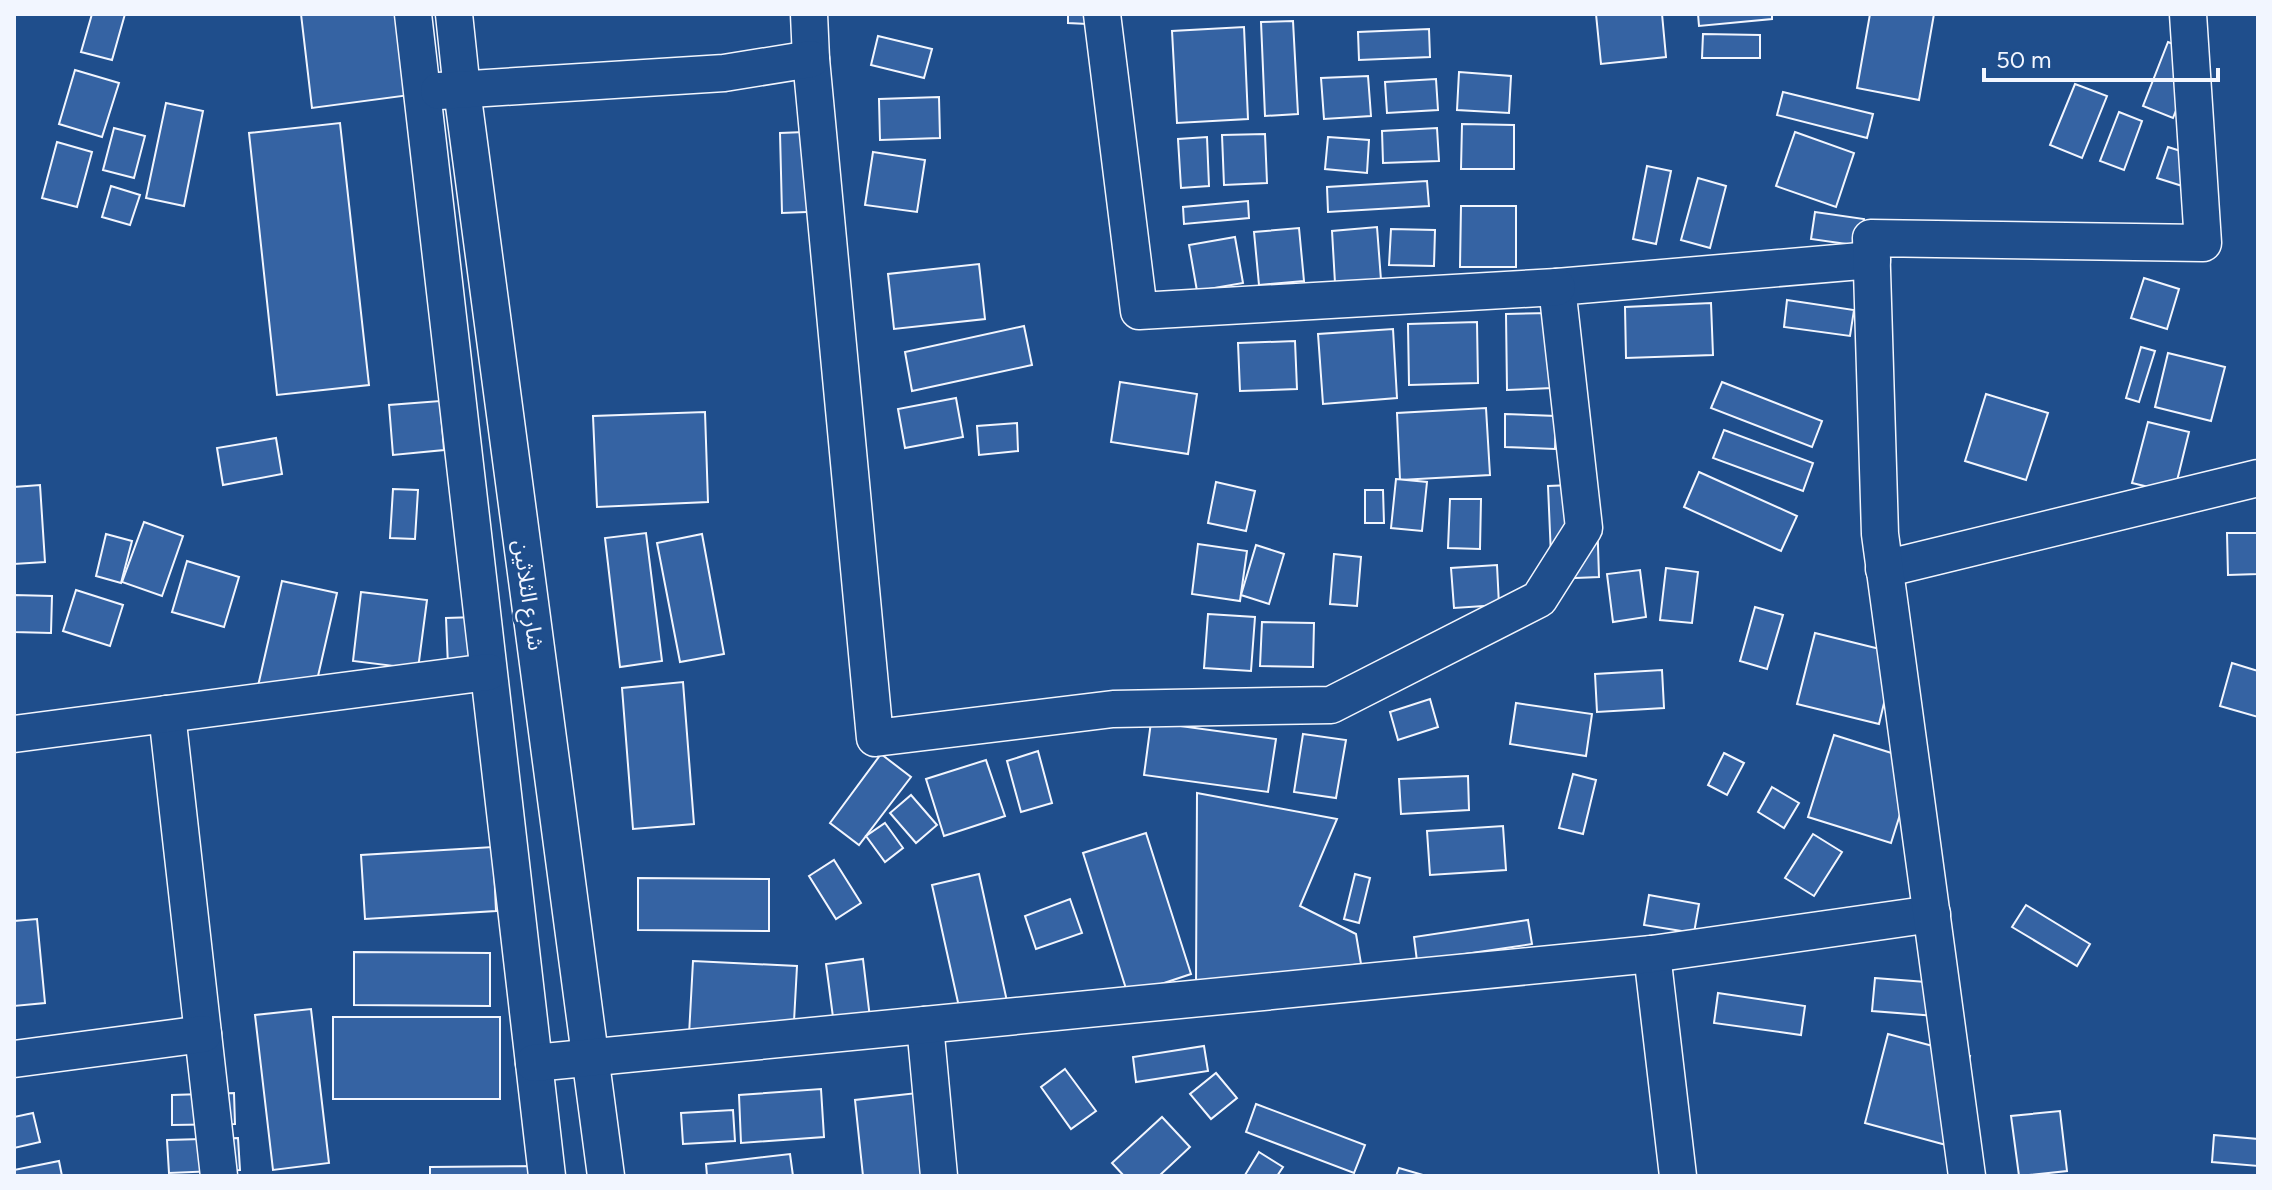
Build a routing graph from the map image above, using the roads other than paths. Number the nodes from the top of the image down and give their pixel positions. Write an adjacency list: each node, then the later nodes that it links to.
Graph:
1 (413, 14): 8 (street)
2 (454, 14): 7 (street, شارع الثلاثين)
3 (809, 14): 6 (street)
4 (1102, 14): 10 (street)
5 (2188, 14): 9 (street)
6 (811, 59): 7 (street); 10 (street)
7 (462, 90): 8 (street); 20 (street, شارع الثلاثين)
8 (422, 92): 13 (street)
9 (1872, 260): 10 (street); 12 (street)
10 (1557, 287)
11 (2258, 478): 12 (street)
12 (1884, 569): 16 (street)
13 (488, 672): 14 (street); 22 (street)
14 (167, 714): 15 (street); 19 (street)
15 (14, 734)
16 (1932, 914): 17 (street); 28 (street)
17 (1652, 954): 18 (street); 27 (street)
18 (925, 1025): 20 (street); 26 (street)
19 (203, 1034): 21 (street); 23 (street)
20 (590, 1057): 22 (street); 25 (street, شارع الثلاثين)
21 (14, 1059)
22 (534, 1063): 24 (street)
23 (219, 1176)
24 (547, 1176)
25 (606, 1176)
26 (939, 1176)
27 (1678, 1176)
28 (1967, 1176)

